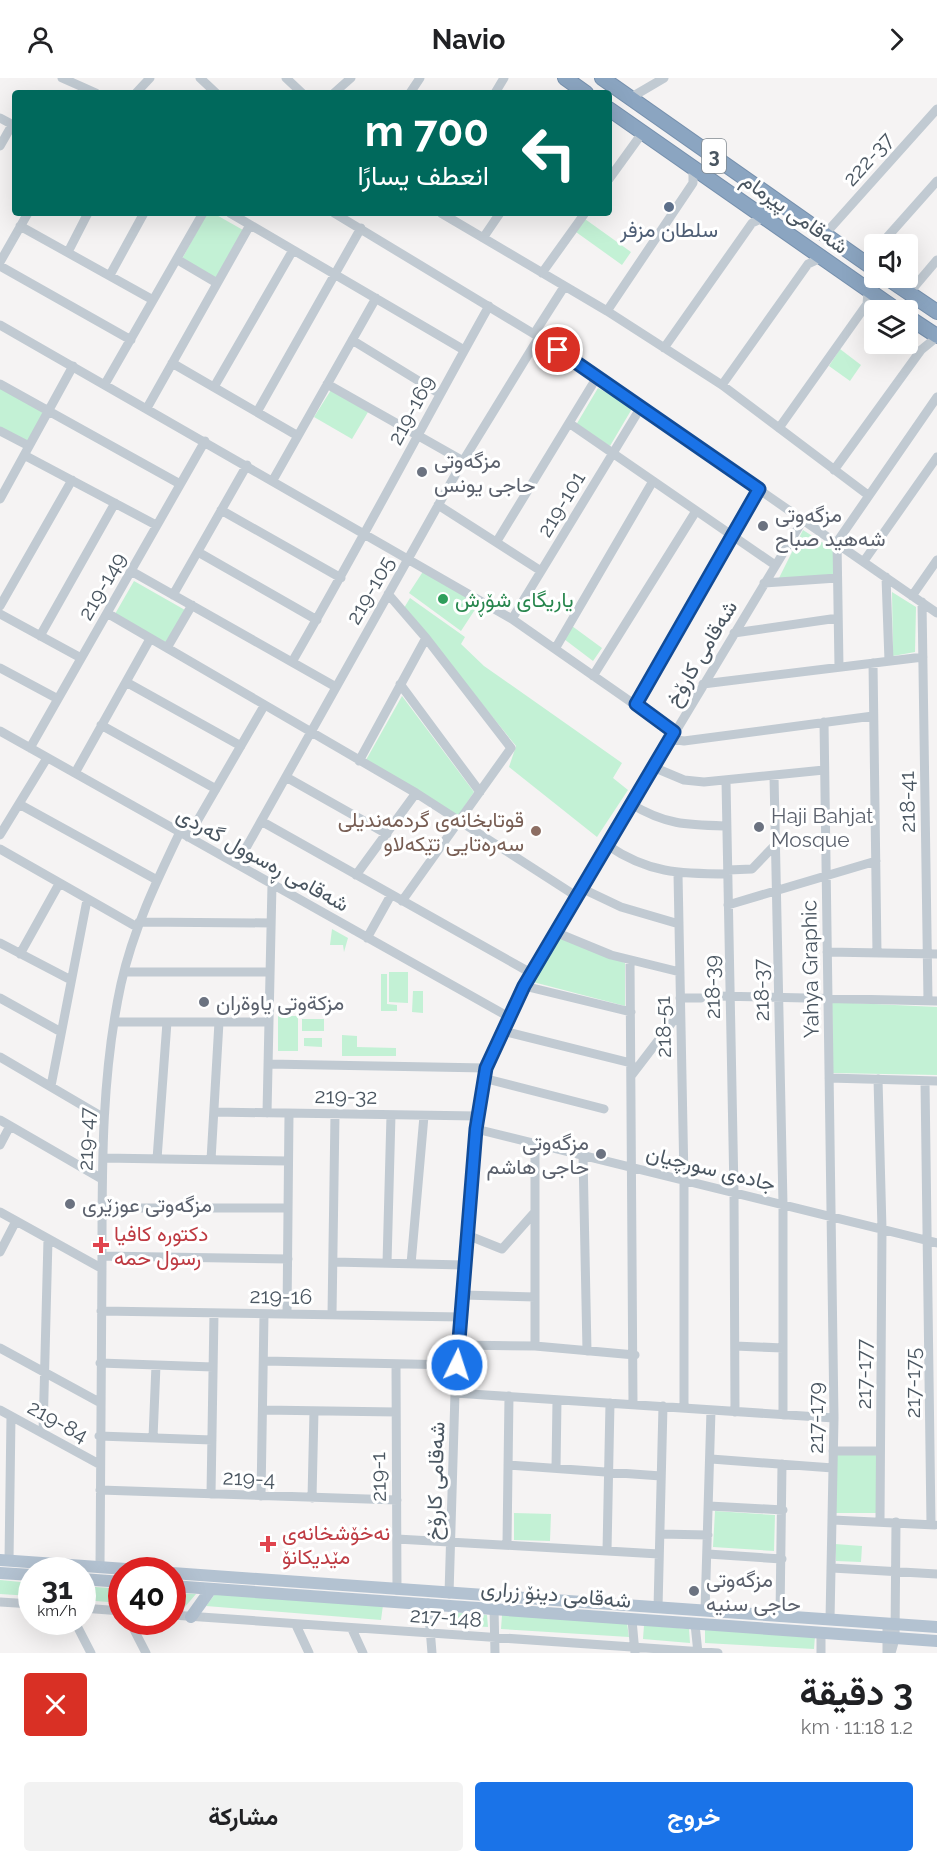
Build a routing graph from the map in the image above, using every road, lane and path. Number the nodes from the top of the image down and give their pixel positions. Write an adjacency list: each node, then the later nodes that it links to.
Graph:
1 (62, 78): 9 (street)
2 (150, 78): 10 (street)
3 (200, 78): 11 (street)
4 (286, 78): 12 (street)
5 (351, 78): 13 (street)
6 (565, 78): 14 (highway)
7 (602, 78): 15 (highway, شەقامی پیرمام / 3)
8 (664, 78): 15 (street)
9 (88, 90)
10 (139, 90)
11 (213, 90)
12 (299, 90)
13 (337, 90)
14 (579, 90)
15 (630, 98): 37 (highway, شەقامی پیرمام / 3)
16 (937, 110): 37 (street, 222-37)
17 (612, 111): 19 (highway, شەقامی پیرمام / 3)
18 (12, 129): 20 (street)
19 (643, 132): 21 (highway, شەقامی پیرمام / 3); 22 (street)
20 (0, 146)
21 (693, 167): 33 (highway, شەقامی پیرمام / 3); 61 (street)
22 (612, 175)
23 (937, 181): 38 (street)
24 (26, 216): 35 (street)
25 (86, 216): 41 (street)
26 (142, 216): 49 (street)
27 (201, 216): 43 (street)
28 (235, 216): 34 (street)
29 (340, 216): 36 (street)
30 (446, 216): 39 (street)
31 (498, 216): 39 (street)
32 (583, 216): 47 (street)
33 (758, 220): 45 (highway, شەقامی پیرمام / 3); 69 (street)
34 (250, 225): 40 (street); 50 (street)
35 (20, 226): 41 (street); 46 (street)
36 (362, 228): 48 (street); 60 (street)
37 (826, 233): 42 (highway, شەقامی پیرمام / 3)
38 (890, 234)
39 (483, 238): 47 (street)
40 (293, 250): 48 (street); 78 (street)
41 (68, 252): 49 (street)
42 (864, 257)
43 (177, 260): 50 (street); 57 (street)
44 (937, 260): 54 (street)
45 (815, 261): 55 (highway, شەقامی پیرمام / 3); 77 (street)
46 (0, 264): 67 (street)
47 (542, 273): 51 (street)
48 (335, 274): 56 (street); 84 (street)
49 (110, 275): 57 (street)
50 (218, 283): 71 (street)
51 (564, 287): 61 (street); 65 (street, 219-105)
52 (885, 288): 55 (highway)
53 (902, 288): 54 (highway)
54 (909, 293): 59 (highway); 62 (highway)
55 (869, 296): 58 (highway, شەقامی پیرمام / 3); 86 (street)
56 (376, 298): 68 (street); 70 (street)
57 (153, 300): 67 (street)
58 (877, 300)
59 (898, 300)
60 (489, 306): 65 (street); 70 (street, 219-169)
61 (607, 311): 69 (street)
62 (937, 312)
63 (918, 324): 66 (highway)
64 (0, 325): 72 (street)
65 (536, 336): 73 (street); 95 (street, 219-105)
66 (937, 337): 97 (street)
67 (131, 340): 75 (street)
68 (352, 340): 76 (street); 79 (street)
69 (664, 348): 77 (street)
70 (464, 350): 79 (street, 219-169)
71 (172, 363): 78 (street); 82 (street)
72 (73, 366): 75 (street); 83 (street)
73 (597, 377): 81 (street); 85 (street)
74 (0, 384): 83 (street)
75 (105, 384): 82 (street)
76 (327, 384): 88 (street); 89 (street)
77 (722, 385): 86 (street)
78 (214, 387): 84 (street)
79 (440, 394): 88 (street, 219-169)
80 (937, 397): 103 (street)
81 (642, 407): 92 (street, 219-101); 102 (street)
82 (147, 408): 90 (street)
83 (48, 412): 91 (street); 101 (street)
84 (257, 412): 89 (street)
85 (569, 423): 92 (street); 113 (street)
86 (779, 428): 97 (street)
87 (0, 430): 91 (street)
88 (417, 435): 95 (street); 111 (street, 219-169)
89 (298, 436): 99 (street)
90 (205, 441): 96 (street); 101 (street, 219-149)
91 (29, 446): 93 (street)
92 (614, 453): 100 (street); 121 (street, 219-101)
93 (24, 455): 98 (street); 104 (street)
94 (937, 457): 118 (street)
95 (463, 462): 106 (street, 219-105)
96 (247, 465): 99 (street); 107 (street)
97 (834, 470): 103 (street)
98 (72, 480): 105 (street); 131 (street)
99 (273, 480): 111 (street)
100 (653, 481): 108 (street); 143 (street)
101 (180, 484): 110 (street, 219-149)
102 (759, 489): 109 (street); 112 (street)
103 (868, 495): 114 (street)
104 (0, 497)
105 (115, 503): 110 (street); 139 (street)
106 (438, 505): 113 (street); 116 (street, 219-105)
107 (221, 510): 115 (street); 123 (street)
108 (696, 511): 112 (street); 151 (street)
109 (803, 520): 114 (street); 119 (street, شەقامی کارۆخ)
110 (156, 525): 120 (street, 219-149)
111 (367, 533): 116 (street); 123 (street, 219-169)
112 (732, 536): 119 (street); 157 (street)
113 (497, 541): 121 (street)
114 (837, 542): 118 (street); 124 (street)
115 (198, 552): 127 (street); 137 (street)
116 (409, 558): 126 (street, 219-105); 136 (street)
117 (937, 560): 128 (street)
118 (864, 561): 122 (street)
119 (775, 565): 125 (street, شەقامی کارۆخ)
120 (131, 571): 127 (street); 132 (street, 219-149)
121 (541, 571): 136 (street, 219-101)
122 (886, 577): 128 (street); 146 (street)
123 (341, 578): 137 (street, 219-169)
124 (837, 578): 125 (street); 135 (street)
125 (764, 584): 138 (street, شەقامی کارۆخ)
126 (388, 594): 140 (street); 155 (street, 219-105)
127 (173, 595): 130 (street)
128 (912, 596): 129 (street)
129 (922, 602): 133 (street); 144 (street, 218-41)
130 (192, 605): 142 (street); 147 (street)
131 (0, 606)
132 (107, 613): 141 (street); 145 (street, 219-149)
133 (937, 613)
134 (0, 614): 139 (street)
135 (838, 618): 138 (street); 150 (street)
136 (512, 619): 143 (street)
137 (317, 620): 147 (street, 219-169)
138 (734, 633): 154 (street, شەقامی کارۆخ)
139 (40, 636): 145 (street)
140 (426, 638): 153 (street); 176 (street)
141 (150, 639): 142 (street); 152 (street)
142 (167, 648): 158 (street)
143 (555, 649): 151 (street)
144 (923, 657): 146 (street); 213 (street, 218-41)
145 (81, 658): 156 (street, 219-149)
146 (889, 661): 148 (street)
147 (292, 662): 155 (street)
148 (873, 663): 150 (street); 159 (street)
149 (0, 668): 156 (street)
150 (838, 668): 154 (street)
151 (593, 676): 157 (street)
152 (126, 682): 161 (street); 165 (street)
153 (400, 684): 168 (street); 176 (street)
154 (703, 684): 164 (street, شەقامی کارۆخ)
155 (336, 687): 163 (street, 219-105)
156 (58, 699): 166 (street, 219-149)
157 (636, 704): 164 (street)
158 (264, 706): 163 (street); 165 (street, 219-47)
159 (873, 716): 160 (street); 189 (street)
160 (824, 722): 164 (street); 170 (street, Yahya Graphic)
161 (101, 725): 171 (street); 175 (street)
162 (1, 733): 166 (street, شەقامی ڕەسوول گەردی)
163 (310, 734): 168 (street); 173 (street, 219-105)
164 (672, 736): 169 (street, شەقامی کارۆخ)
165 (241, 746): 175 (street, 219-47)
166 (30, 748): 167 (street, شەقامی ڕەسوول گەردی)
167 (47, 758): 171 (street, شەقامی ڕەسوول گەردی); 178 (street)
168 (359, 761): 177 (street)
169 (653, 767): 174 (street); 179 (street, شەقامی کارۆخ)
170 (824, 770): 172 (street); 194 (street, Yahya Graphic)
171 (75, 773): 185 (street, شەقامی ڕەسوول گەردی)
172 (774, 776): 174 (street); 186 (street, 218-37)
173 (286, 777): 181 (street, 219-105); 183 (street)
174 (726, 781): 182 (street, 218-39)
175 (216, 789): 185 (street, 219-47)
176 (480, 792): 180 (street)
177 (416, 794): 180 (street); 183 (street)
178 (19, 804): 184 (street); 195 (street)
179 (631, 804): 182 (street); 187 (street, شەقامی کارۆخ)
180 (461, 820): 199 (street); 202 (street)
181 (261, 821): 190 (street, 219-105); 193 (street)
182 (727, 826): 191 (street, 218-39)
183 (387, 834): 193 (street)
184 (0, 835)
185 (184, 835): 190 (street, شەقامی ڕەسوول گەردی); 195 (street, 219-47)
186 (776, 844): 191 (street); 198 (street, 218-37)
187 (607, 845): 192 (street); 199 (street, شەقامی کارۆخ)
188 (0, 849): 196 (street)
189 (876, 861): 194 (street); 211 (street)
190 (237, 864): 197 (street, شەقامی ڕەسوول گەردی)
191 (728, 872): 192 (street); 203 (street, 218-39)
192 (678, 874): 205 (street, 218-51)
193 (357, 875): 200 (street)
194 (826, 876): 198 (street); 210 (street, Yahya Graphic)
195 (157, 880): 206 (street, 219-47)
196 (59, 884): 201 (street); 212 (street)
197 (272, 884): 204 (street); 208 (street, شەقامی ڕەسوول گەردی)
198 (777, 890): 203 (street); 223 (street, 218-37)
199 (579, 892): 205 (street); 207 (street, شەقامی کارۆخ)
200 (391, 894): 202 (street); 208 (street)
201 (87, 900): 206 (street); 219 (street)
202 (402, 901): 218 (street)
203 (728, 905): 222 (street, 218-39)
204 (271, 923): 206 (street); 216 (street)
205 (679, 924): 217 (street, 218-51)
206 (138, 925): 215 (street, 219-47)
207 (555, 932): 214 (street); 218 (street, شەقامی کارۆخ)
208 (367, 938): 231 (street, شەقامی ڕەسوول گەردی)
209 (0, 942): 212 (street)
210 (827, 952): 211 (street); 227 (street, Yahya Graphic)
211 (877, 953): 213 (street)
212 (20, 954): 219 (street)
213 (932, 954): 228 (street, 218-41)
214 (630, 961): 217 (street); 229 (street)
215 (124, 972): 216 (street); 232 (street, 219-47)
216 (270, 972): 235 (street)
217 (680, 972): 225 (street, 218-51)
218 (531, 973): 220 (street, شەقامی کارۆخ)
219 (71, 980): 237 (street)
220 (524, 986): 229 (street); 231 (street, شەقامی کارۆخ)
221 (716, 996): 222 (street)
222 (730, 996): 223 (street); 271 (street, 218-39)
223 (779, 997): 227 (street); 272 (street, 218-37)
224 (0, 998): 237 (street)
225 (680, 998): 226 (street); 230 (street, 218-51)
226 (701, 998)
227 (828, 998): 228 (street); 244 (street, Yahya Graphic)
228 (932, 1000)
229 (631, 1012): 240 (street)
230 (681, 1012): 242 (street); 270 (street, 218-51)
231 (509, 1017): 236 (street, شەقامی کارۆخ)
232 (115, 1022): 233 (street); 257 (street, 219-47)
233 (167, 1022): 234 (street); 265 (street)
234 (219, 1022): 235 (street); 250 (street)
235 (269, 1022): 239 (street)
236 (503, 1031): 240 (street); 241 (street, شەقامی کارۆخ)
237 (61, 1032): 248 (street)
238 (0, 1057): 248 (street)
239 (268, 1064): 241 (street); 251 (street)
240 (632, 1064): 242 (street)
241 (486, 1068): 243 (street, شەقامی کارۆخ)
242 (631, 1076): 268 (street)
243 (483, 1078): 249 (street); 256 (street, شەقامی کارۆخ)
244 (829, 1078): 245 (street); 277 (street, Yahya Graphic)
245 (878, 1079): 246 (street); 279 (street, 217-177)
246 (925, 1081): 247 (street); 282 (street, 217-175)
247 (937, 1081)
248 (51, 1086): 257 (street)
249 (604, 1110)
250 (214, 1112): 251 (street, 219-32); 266 (street)
251 (267, 1113): 252 (street, 219-32)
252 (289, 1114): 253 (street, 219-32); 267 (street)
253 (335, 1114): 254 (street, 219-32); 286 (street)
254 (391, 1115): 255 (street, 219-32); 287 (street)
255 (424, 1116): 256 (street, 219-32); 288 (street)
256 (477, 1116): 260 (street, شەقامی کارۆخ)
257 (104, 1118): 264 (street, 219-47)
258 (0, 1120): 259 (street)
259 (10, 1126): 262 (street); 269 (street)
260 (476, 1129): 261 (street, جادەی سورچیان); 280 (street, شەقامی کارۆخ)
261 (535, 1143): 263 (street, جادەی سورچیان); 276 (street)
262 (0, 1145)
263 (583, 1155): 268 (street, جادەی سورچیان); 304 (street)
264 (103, 1158): 265 (street); 269 (street, 219-47)
265 (157, 1159): 266 (street)
266 (211, 1160): 267 (street)
267 (288, 1161): 274 (street)
268 (633, 1167): 270 (street, جادەی سورچیان); 305 (street)
269 (102, 1179): 273 (street, 219-47)
270 (684, 1180): 271 (street, جادەی سورچیان); 320 (street, 218-51)
271 (734, 1192): 272 (street, جادەی سورچیان); 301 (street, 218-39)
272 (783, 1204): 277 (street, جادەی سورچیان); 303 (street, 218-37)
273 (102, 1208): 274 (street); 284 (street, 219-47)
274 (288, 1208): 285 (street)
275 (0, 1212): 278 (street)
276 (534, 1213): 280 (street); 292 (street)
277 (831, 1216): 279 (street, جادەی سورچیان); 329 (street, 217-179)
278 (16, 1221): 281 (street); 283 (street)
279 (882, 1229): 282 (street, جادەی سورچیان); 335 (street, 217-177)
280 (467, 1235): 289 (street, شەقامی کارۆخ)
281 (48, 1239): 290 (street); 312 (street)
282 (933, 1242): 354 (street, 217-175)
283 (0, 1252)
284 (102, 1256): 285 (street); 290 (street, 219-47)
285 (288, 1259): 296 (street)
286 (333, 1262): 287 (street); 297 (street)
287 (387, 1263): 288 (street)
288 (411, 1264): 289 (street)
289 (464, 1265): 291 (street, شەقامی کارۆخ)
290 (102, 1268): 293 (street, 219-47)
291 (462, 1295): 292 (street); 298 (street, شەقامی کارۆخ)
292 (535, 1297): 300 (street)
293 (101, 1311): 294 (street, 219-16); 307 (street, 219-47)
294 (214, 1313): 295 (street, 219-16); 311 (street)
295 (264, 1314): 296 (street, 219-16); 306 (street)
296 (287, 1314): 297 (street, 219-16)
297 (332, 1315): 298 (street, 219-16)
298 (460, 1317): 299 (street, شەقامی کارۆخ)
299 (458, 1345): 300 (street); 310 (street, شەقامی کارۆخ)
300 (535, 1346): 304 (street)
301 (735, 1346): 303 (street); 326 (street, 218-39)
302 (0, 1348): 312 (street)
303 (783, 1348): 327 (street, 218-37)
304 (587, 1351): 305 (street)
305 (635, 1355): 318 (street)
306 (264, 1362): 308 (street); 322 (street)
307 (100, 1363): 309 (street); 316 (street, 219-47)
308 (396, 1364): 310 (street); 325 (street, 219-1)
309 (156, 1365): 311 (street); 332 (street)
310 (457, 1365): 313 (street, شەقامی کارۆخ)
311 (213, 1367): 333 (street)
312 (44, 1372): 316 (street); 330 (street)
313 (455, 1394): 314 (street); 358 (street, شەقامی کارۆخ)
314 (510, 1396): 315 (street); 339 (street)
315 (557, 1400): 317 (street); 340 (street)
316 (99, 1402): 331 (street, 219-47)
317 (610, 1402): 318 (street); 342 (street)
318 (633, 1404): 319 (street)
319 (663, 1406): 320 (street); 343 (street)
320 (684, 1407): 323 (street)
321 (0, 1410): 328 (street, 219-84)
322 (263, 1410): 324 (street); 346 (street)
323 (711, 1410): 326 (street); 336 (street)
324 (314, 1411): 325 (street); 347 (street)
325 (396, 1412): 348 (street, 219-1)
326 (735, 1412): 327 (street)
327 (783, 1415): 329 (street)
328 (11, 1416): 330 (street, 219-84); 364 (street)
329 (834, 1418): 334 (street, 217-179)
330 (43, 1433): 337 (street, 219-84)
331 (99, 1436): 332 (street); 337 (street, 219-47)
332 (153, 1438): 333 (street)
333 (212, 1440): 345 (street)
334 (833, 1451): 335 (street); 341 (street, 217-179)
335 (880, 1451): 352 (street, 217-177)
336 (711, 1459): 338 (street); 349 (street)
337 (99, 1464): 344 (street, 219-47)
338 (782, 1464): 341 (street); 350 (street)
339 (508, 1465): 340 (street); 359 (street)
340 (556, 1468): 342 (street)
341 (833, 1468): 351 (street, 217-179)
342 (609, 1472): 343 (street); 360 (street)
343 (661, 1476): 355 (street)
344 (100, 1490): 345 (street, 219-4); 365 (street, 219-47)
345 (211, 1494): 346 (street, 219-4)
346 (261, 1496): 347 (street, 219-4)
347 (312, 1498): 348 (street, 219-4)
348 (397, 1500): 357 (street, 219-1)
349 (709, 1506): 350 (street); 356 (street)
350 (783, 1510): 363 (street)
351 (833, 1520): 352 (street); 367 (street, 217-179)
352 (880, 1520): 353 (street)
353 (896, 1522): 354 (street); 368 (street)
354 (934, 1525)
355 (660, 1534): 356 (street); 361 (street)
356 (708, 1535): 362 (street)
357 (397, 1539): 358 (street); 375 (street, 219-1)
358 (451, 1540): 359 (street); 376 (street, شەقامی کارۆخ)
359 (507, 1544): 360 (street)
360 (607, 1551): 361 (street)
361 (659, 1554): 381 (street)
362 (708, 1554): 363 (street); 382 (street)
363 (782, 1559): 384 (street)
364 (4, 1561): 365 (main road)
365 (100, 1568): 366 (main road)
366 (108, 1568)
367 (832, 1568): 368 (street); 387 (street, 217-179)
368 (896, 1572): 372 (street); 389 (street)
369 (0, 1573): 370 (main road)
370 (18, 1574)
371 (186, 1574): 375 (main road, شەقامی دینۆ زراری)
372 (937, 1574)
373 (186, 1587): 374 (main road, شەقامی دینۆ زراری)
374 (211, 1589): 378 (main road, شەقامی دینۆ زراری); 385 (main road)
375 (397, 1590): 376 (main road, شەقامی دینۆ زراری)
376 (450, 1594): 381 (main road, شەقامی دینۆ زراری)
377 (0, 1602): 379 (street)
378 (428, 1602): 380 (main road, شەقامی دینۆ زراری); 394 (street)
379 (18, 1603)
380 (494, 1608): 386 (main road, شەقامی دینۆ زراری); 397 (street)
381 (658, 1608): 382 (main road, شەقامی دینۆ زراری)
382 (705, 1611): 384 (main road, شەقامی دینۆ زراری)
383 (186, 1616): 385 (street, 217-148)
384 (780, 1616): 387 (main road, شەقامی دینۆ زراری)
385 (191, 1617): 390 (street, 217-148)
386 (632, 1620): 388 (main road, شەقامی دینۆ زراری); 400 (street)
387 (830, 1620): 389 (main road, شەقامی دینۆ زراری)
388 (695, 1624): 393 (main road, شەقامی دینۆ زراری); 407 (street)
389 (891, 1624): 391 (main road, شەقامی دینۆ زراری); 398 (street)
390 (296, 1625): 392 (street, 217-148); 403 (street)
391 (937, 1627)
392 (352, 1629): 394 (street, 217-148); 404 (street)
393 (821, 1633): 398 (main road, شەقامی دینۆ زراری); 409 (street)
394 (430, 1634): 397 (street, 217-148); 405 (street)
395 (82, 1635): 401 (street)
396 (137, 1635): 402 (street)
397 (494, 1638): 400 (street, 217-148); 406 (street)
398 (890, 1639): 399 (main road, شەقامی دینۆ زراری); 410 (street)
399 (937, 1641)
400 (635, 1650): 407 (street, 217-148)
401 (91, 1653)
402 (146, 1653)
403 (309, 1653)
404 (363, 1653)
405 (432, 1653)
406 (495, 1653)
407 (698, 1653): 408 (street, 217-148)
408 (718, 1653)
409 (821, 1653)
410 (889, 1653)

